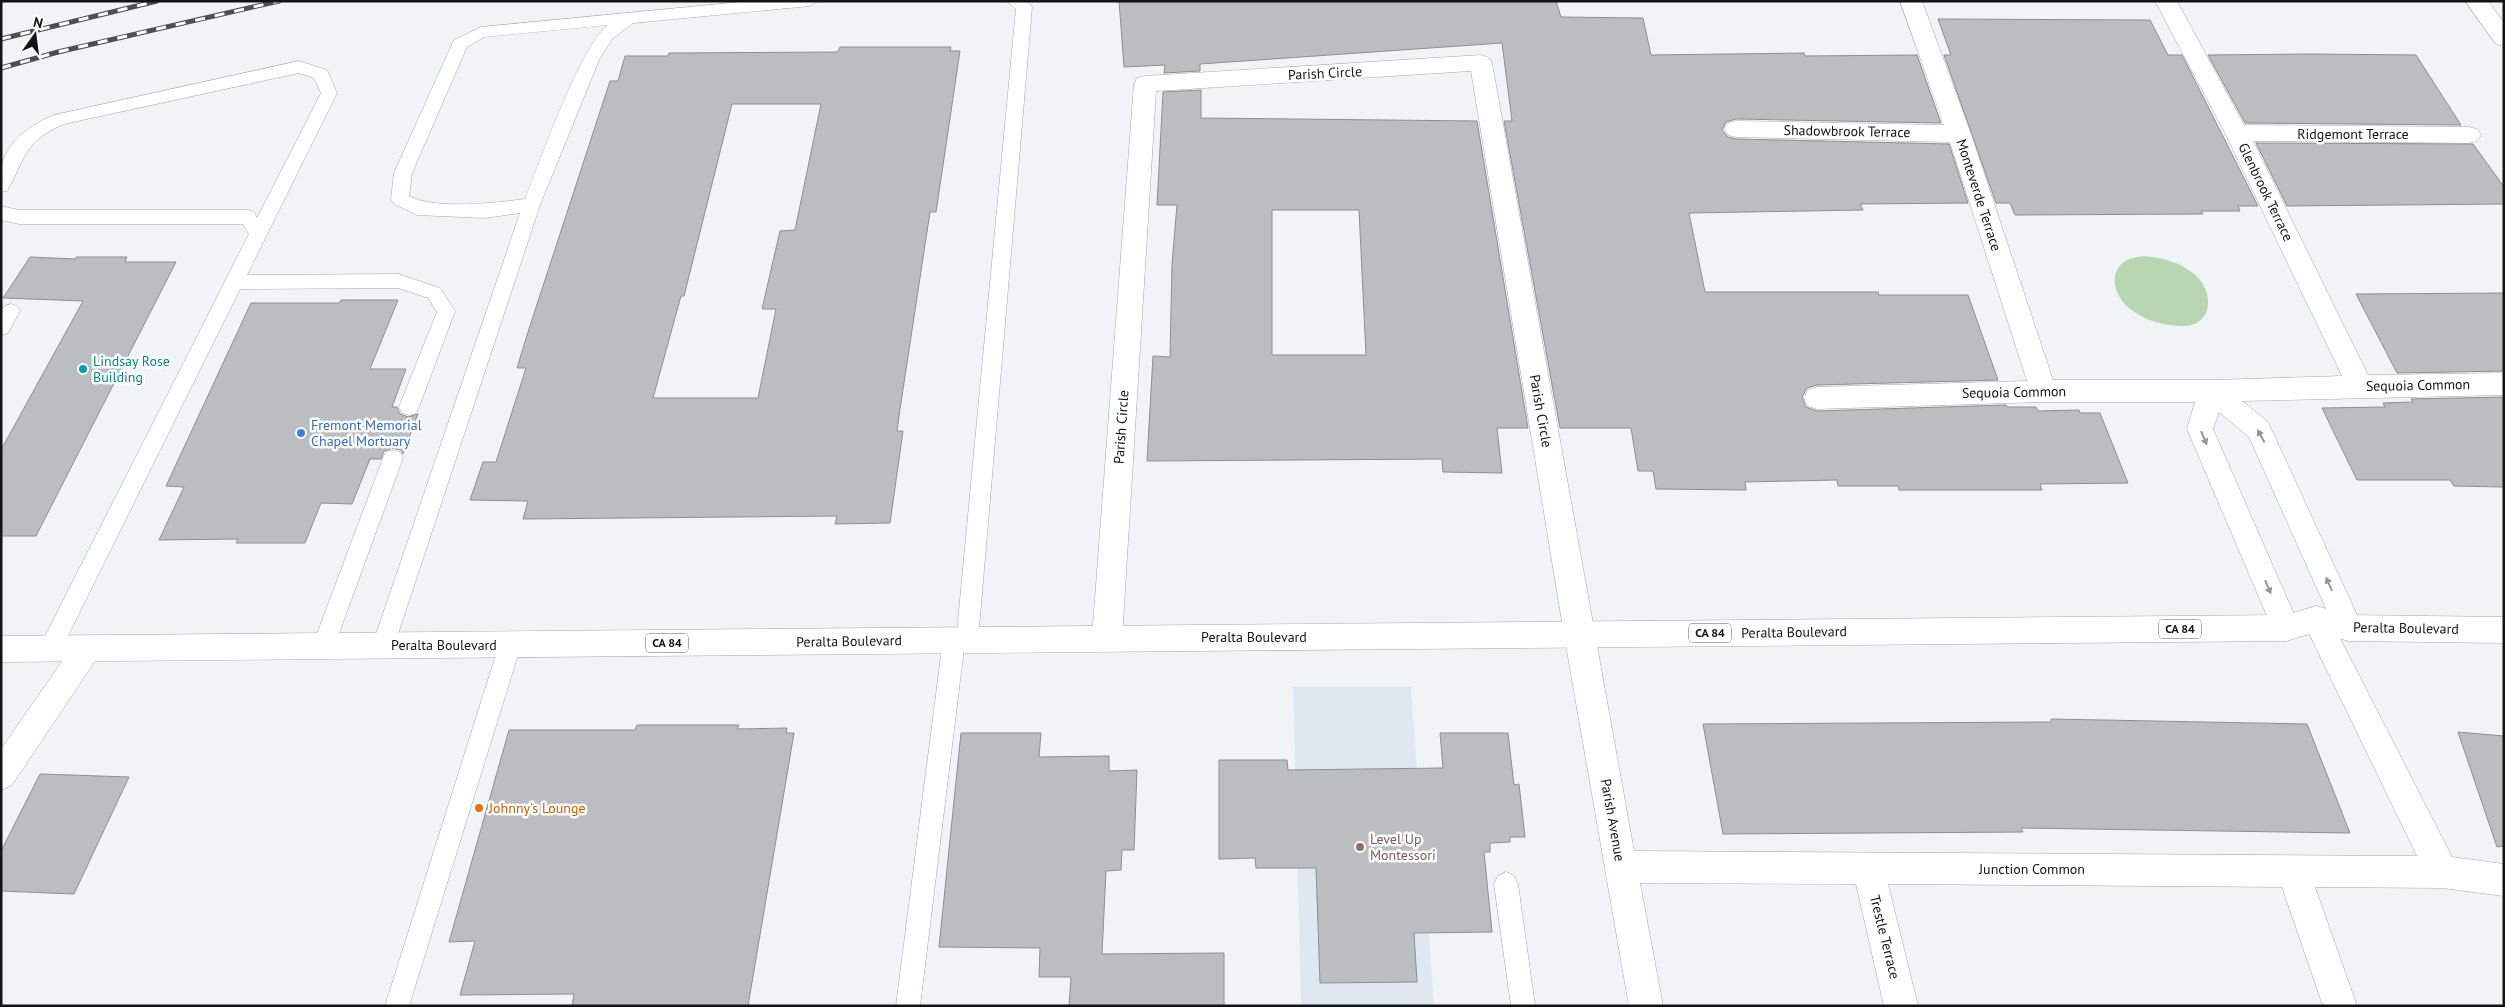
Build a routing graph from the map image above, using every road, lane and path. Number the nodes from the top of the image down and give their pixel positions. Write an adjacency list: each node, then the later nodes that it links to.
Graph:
1 (810, 1): 6 (lane)
2 (1015, 1): 32 (lane)
3 (1911, 1): 10 (street, Monteverde Terrace)
4 (2166, 1): 9 (street, Glenbrook Terrace)
5 (2476, 1): 7 (street)
6 (630, 17): 13 (lane); 13 (lane)
7 (2504, 39)
8 (1736, 129): 10 (street, Shadowbrook Terrace)
9 (2237, 133): 11 (street, Ridgemont Terrace); 20 (street, Glenbrook Terrace)
10 (1958, 134): 21 (street, Monteverde Terrace)
11 (2469, 134)
12 (1, 186): 15 (lane)
13 (532, 205): 34 (lane)
14 (1, 213): 15 (lane)
15 (258, 234): 16 (lane)
16 (234, 282): 24 (lane); 37 (lane)
17 (11, 311): 18 (lane)
18 (1, 328)
19 (2504, 384): 20 (street, Sequoia Common)
20 (2360, 386): 22 (street, Sequoia Common)
21 (2043, 391): 22 (street, Sequoia Common); 23 (street, Sequoia Common)
22 (2212, 392): 27 (street, one-way to 27); 28 (street, one-way to 22)
23 (1817, 398)
24 (409, 407)
25 (392, 458): 35 (lane)
26 (2316, 619): 27 (street, Peralta Boulevard / CA 84); 28 (street, Peralta Boulevard); 43 (street)
27 (2286, 628): 30 (street, Peralta Boulevard / CA 84)
28 (2349, 628): 29 (street, Peralta Boulevard)
29 (2504, 630)
30 (1579, 634): 31 (street, Peralta Boulevard / CA 84); 31 (street, Parish Circle); 40 (street, Parish Avenue)
31 (1107, 638): 32 (street, Peralta Boulevard / CA 84)
32 (960, 640): 33 (street, Peralta Boulevard / CA 84); 47 (lane)
33 (510, 645): 34 (street, Peralta Boulevard / CA 84); 46 (lane)
34 (384, 646): 35 (street, Peralta Boulevard / CA 84)
35 (323, 647): 38 (street, Peralta Boulevard / CA 84)
36 (1, 649): 37 (street, Peralta Boulevard / CA 84)
37 (50, 649): 38 (street, Peralta Boulevard / CA 84)
38 (86, 649): 39 (street)
39 (1, 776)
40 (1621, 868): 41 (street, Junction Common); 49 (street, Parish Avenue)
41 (1868, 869): 42 (street, Junction Common); 50 (street, Trestle Terrace)
42 (2293, 871): 43 (street, Junction Common); 51 (street)
43 (2442, 872): 44 (street, Junction Common)
44 (2504, 880)
45 (1506, 884): 48 (lane)
46 (397, 1006)
47 (908, 1006)
48 (1523, 1006)
49 (1646, 1006)
50 (1901, 1006)
51 (2340, 1006)

